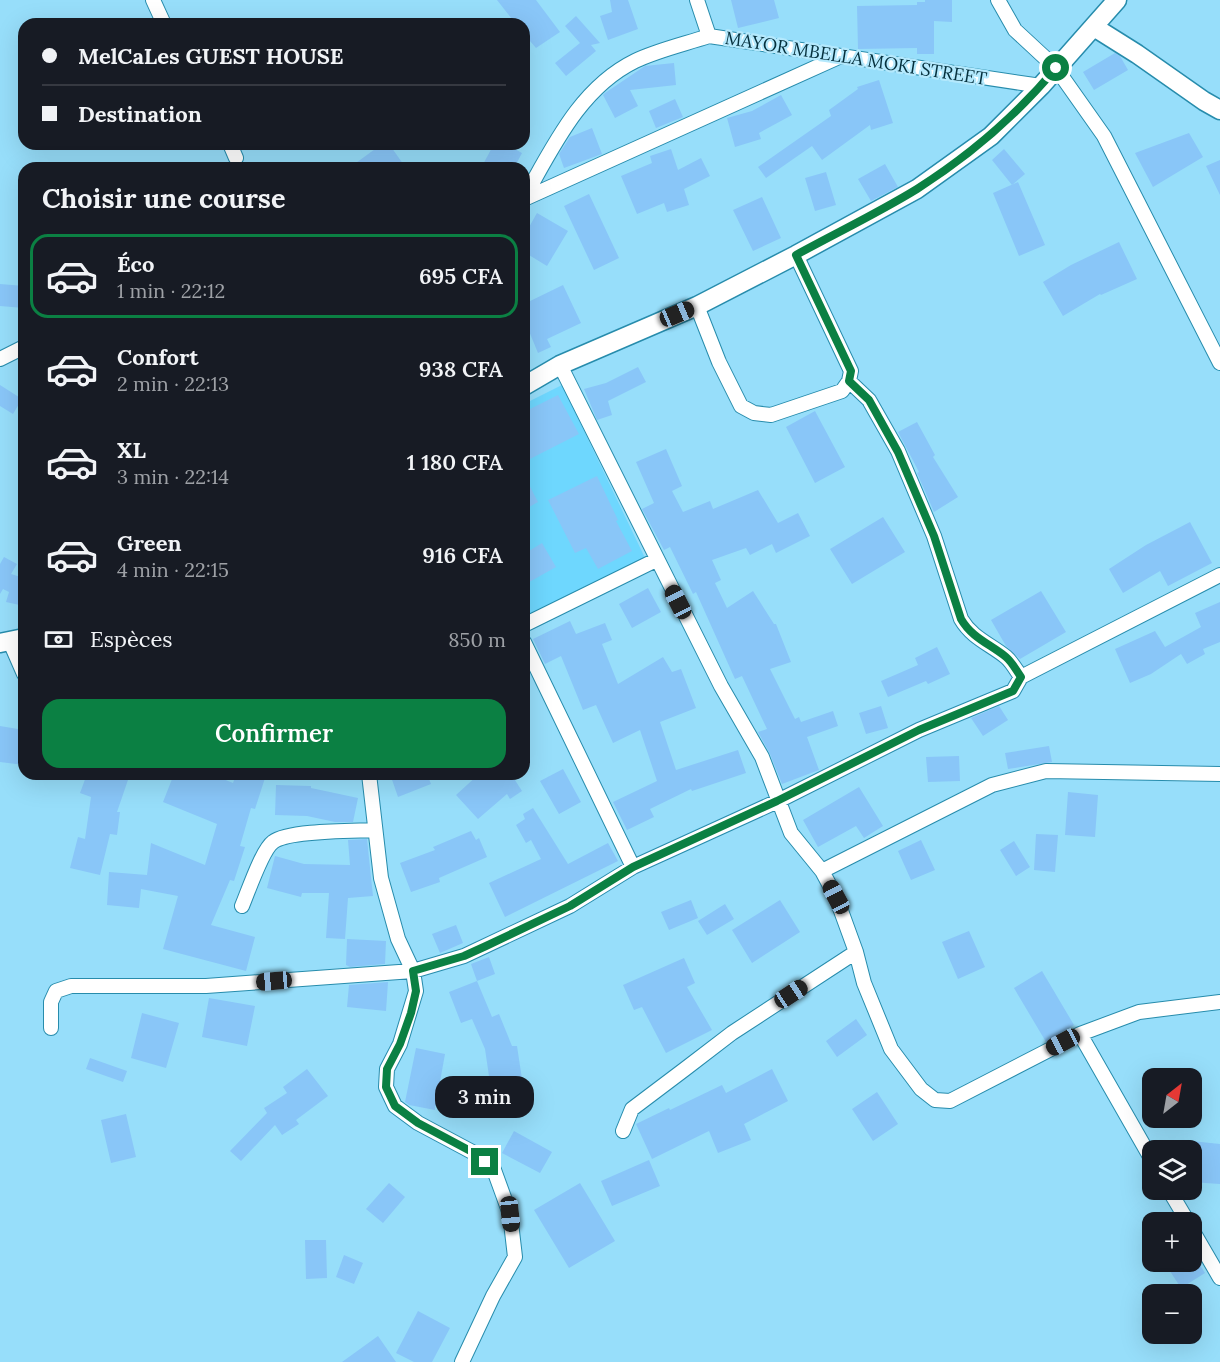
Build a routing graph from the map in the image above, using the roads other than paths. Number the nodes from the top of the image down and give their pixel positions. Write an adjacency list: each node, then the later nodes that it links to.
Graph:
1 (153, 0): 5 (street)
2 (697, 0): 7 (street, MAYOR MBELLA MOKI STREET)
3 (998, 0): 9 (street)
4 (1117, 0): 6 (street)
5 (161, 18)
6 (1094, 27): 9 (street); 11 (street)
7 (709, 36): 8 (street, MAYOR MBELLA MOKI STREET); 14 (street)
8 (841, 56): 10 (street, MAYOR MBELLA MOKI STREET); 15 (street)
9 (1056, 68): 10 (street); 20 (street)
10 (1041, 86): 16 (street)
11 (1220, 110)
12 (233, 150): 13 (street)
13 (236, 158)
14 (530, 187)
15 (530, 195)
16 (796, 255): 17 (street); 22 (street)
17 (696, 306): 21 (street); 22 (street)
18 (18, 350): 19 (street)
19 (0, 359)
20 (1220, 363)
21 (560, 365): 23 (street); 24 (street)
22 (849, 381): 30 (street)
23 (530, 382)
24 (656, 560): 26 (street); 33 (street)
25 (1220, 575): 30 (street)
26 (530, 622)
27 (11, 641): 29 (street)
28 (530, 654): 35 (street)
29 (18, 659)
30 (1021, 677): 33 (street)
31 (1220, 774): 36 (street)
32 (370, 780): 34 (street)
33 (777, 801): 35 (street); 36 (street)
34 (375, 830): 37 (street); 39 (street)
35 (633, 867): 39 (street)
36 (822, 871): 38 (street)
37 (242, 906)
38 (856, 952): 42 (street); 43 (street)
39 (413, 971): 41 (street); 47 (street)
40 (1220, 1002): 42 (street)
41 (51, 1028)
42 (1080, 1034): 44 (street)
43 (623, 1131)
44 (1142, 1142)
45 (1202, 1247): 46 (street)
46 (1220, 1278)
47 (462, 1362)

